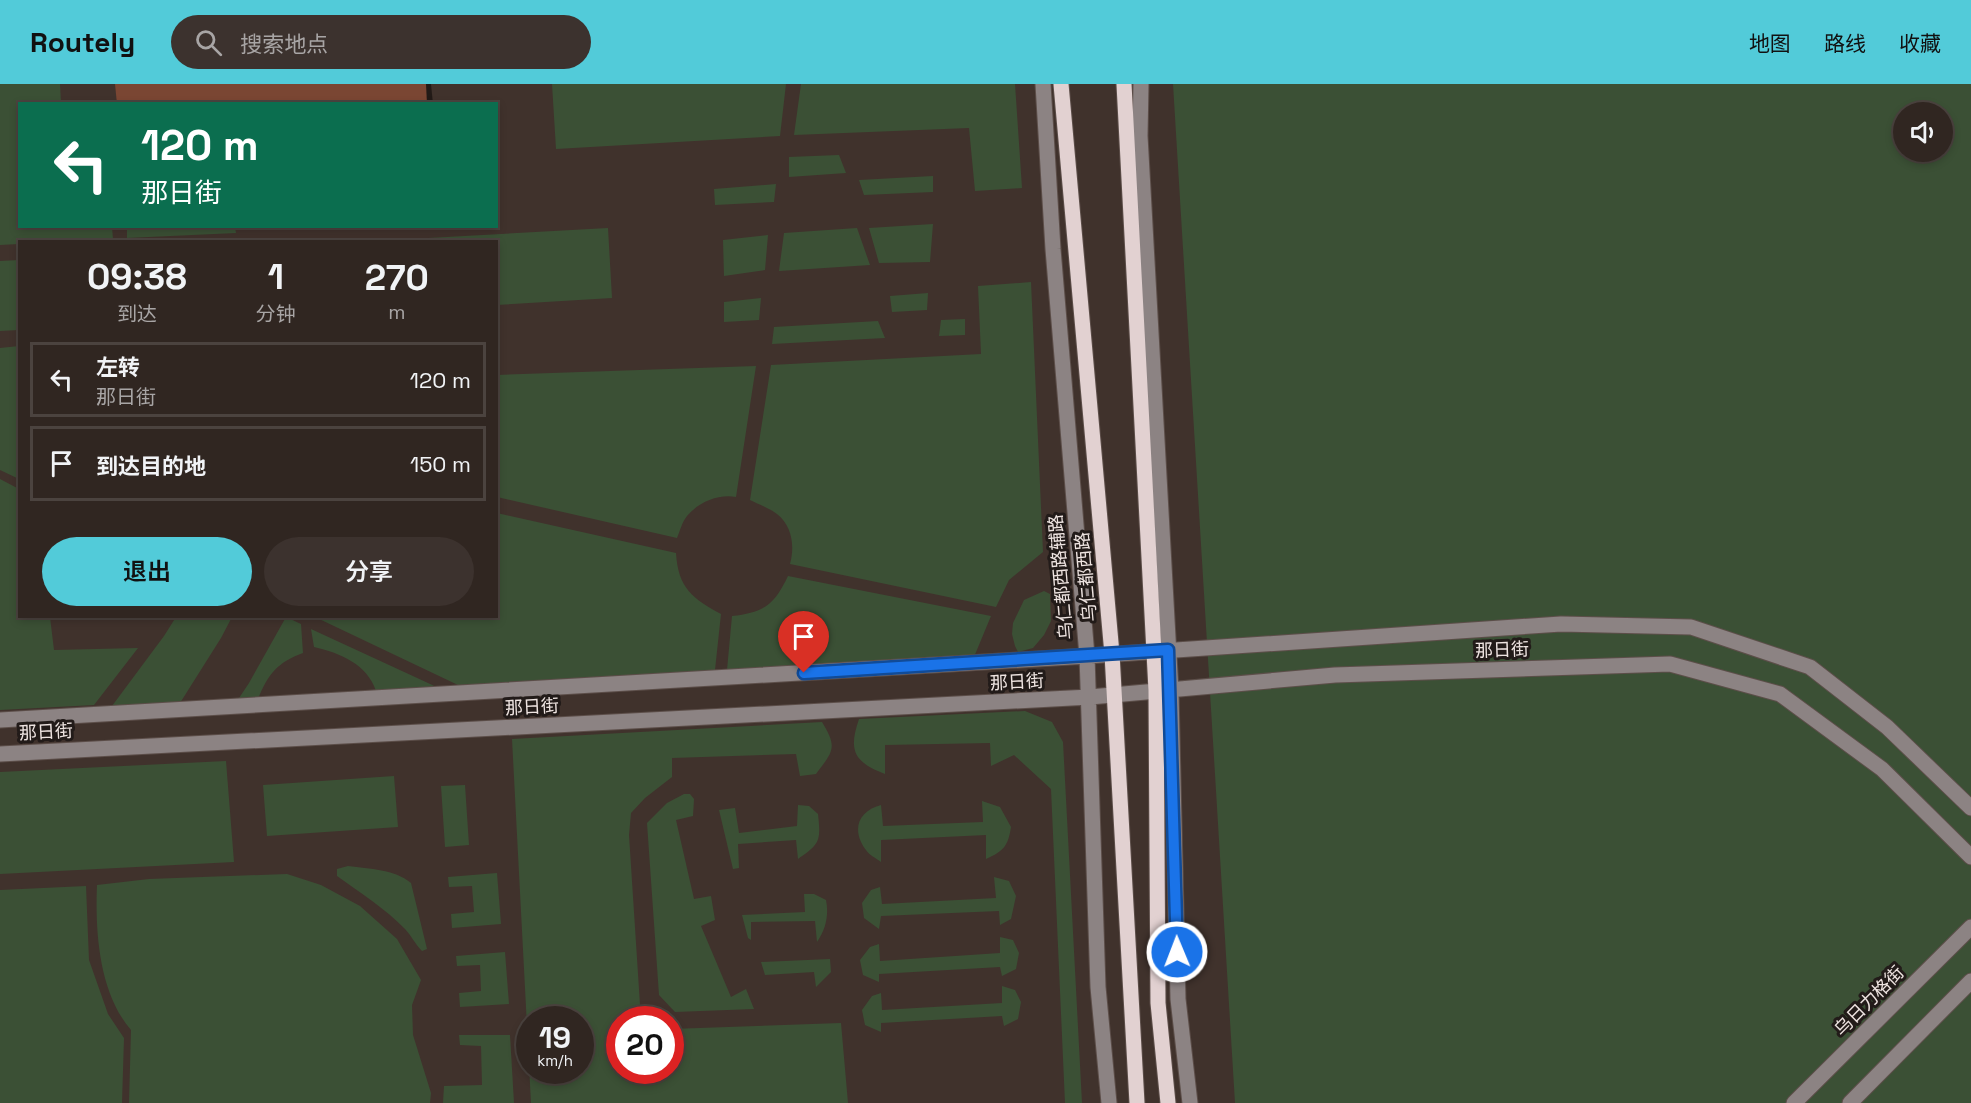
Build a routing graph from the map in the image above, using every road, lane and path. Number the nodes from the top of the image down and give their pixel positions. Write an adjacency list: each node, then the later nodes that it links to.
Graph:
1 (1042, 84): 7 (street, 乌仁都西路辅路)
2 (1062, 84): 6 (main road, 乌仁都西路)
3 (1124, 84): 5 (main road)
4 (1141, 84): 5 (street)
5 (1161, 651): 6 (street, 那日街); 8 (main road); 13 (street, 那日街)
6 (1112, 654): 7 (street, 那日街); 9 (main road, 乌仁都西路)
7 (1087, 656): 10 (street, 乌仁都西路辅路); 11 (street, 那日街)
8 (1163, 691): 9 (street, 那日街); 14 (street, 那日街); 19 (main road); 20 (street)
9 (1114, 694): 10 (street, 那日街); 18 (main road, 乌仁都西路)
10 (1090, 698): 12 (street, 那日街); 17 (street, 乌仁都西路辅路)
11 (0, 720)
12 (0, 754)
13 (1971, 808)
14 (1971, 857)
15 (1971, 927): 21 (street, 乌日力格街)
16 (1971, 981): 22 (street)
17 (1109, 1103)
18 (1137, 1103)
19 (1168, 1103)
20 (1190, 1103)
21 (1794, 1103)
22 (1851, 1103)

